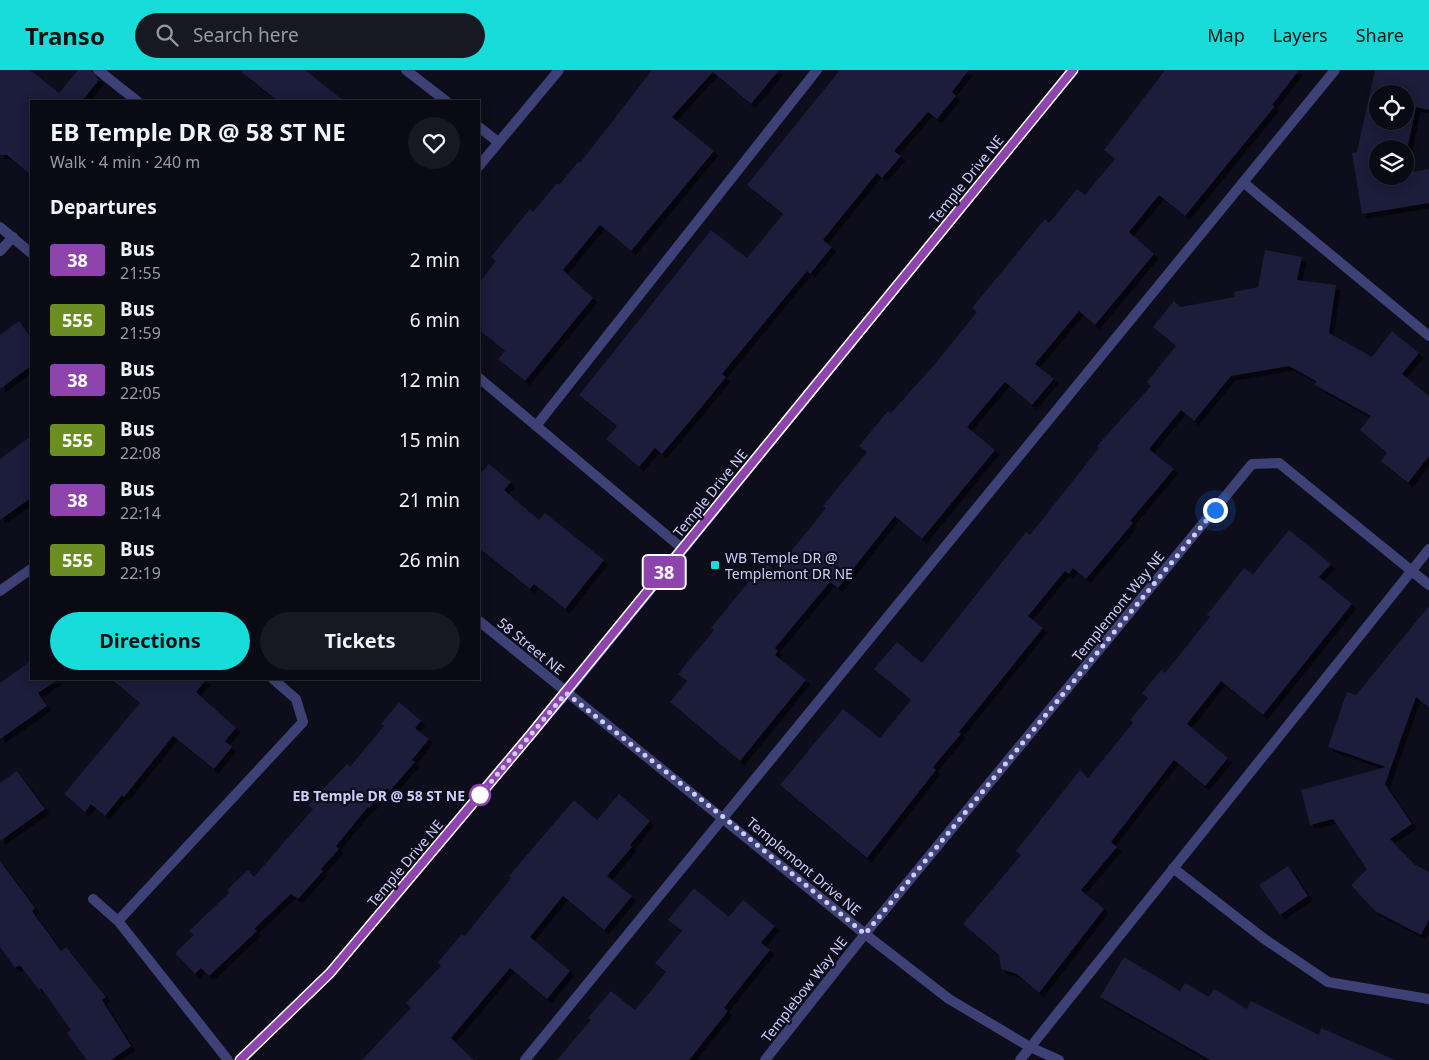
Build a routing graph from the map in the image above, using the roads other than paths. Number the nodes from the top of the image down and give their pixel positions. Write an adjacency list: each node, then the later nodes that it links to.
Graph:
1 (98, 70): 7 (street)
2 (406, 70): 8 (street)
3 (559, 70): 10 (street)
4 (817, 70): 19 (street)
5 (1073, 70): 20 (street, Temple Drive NE)
6 (1335, 70): 12 (street)
7 (136, 100)
8 (445, 100)
9 (480, 128): 10 (street)
10 (498, 142): 11 (street)
11 (480, 165)
12 (1244, 182): 17 (street); 29 (street)
13 (0, 227): 14 (street)
14 (13, 237): 15 (street); 16 (street)
15 (0, 251)
16 (30, 252)
17 (1429, 336)
18 (480, 379): 19 (street)
19 (536, 426): 20 (street)
20 (683, 549): 28 (street, Temple Drive NE)
21 (1429, 549): 23 (street)
22 (30, 570): 25 (street)
23 (1411, 571): 24 (street, Templemont Way NE); 30 (street); 33 (street, Templemont Way NE)
24 (1429, 585)
25 (0, 591)
26 (480, 622): 28 (street, 58 Street NE)
27 (274, 680): 32 (street)
28 (566, 693): 29 (street, Templemont Drive NE); 37 (street, Temple Drive NE)
29 (722, 816): 33 (street, Templemont Drive NE); 38 (street)
30 (1173, 868): 34 (street); 35 (street)
31 (93, 899): 32 (street)
32 (118, 921): 36 (street)
33 (865, 934): 35 (street, Templemont Drive NE); 39 (street, Templebow Way NE)
34 (1429, 999)
35 (1030, 1047): 40 (street); 41 (street, Templemont Drive NE)
36 (228, 1060)
37 (240, 1060)
38 (525, 1060)
39 (766, 1060)
40 (1020, 1060)
41 (1059, 1060)

